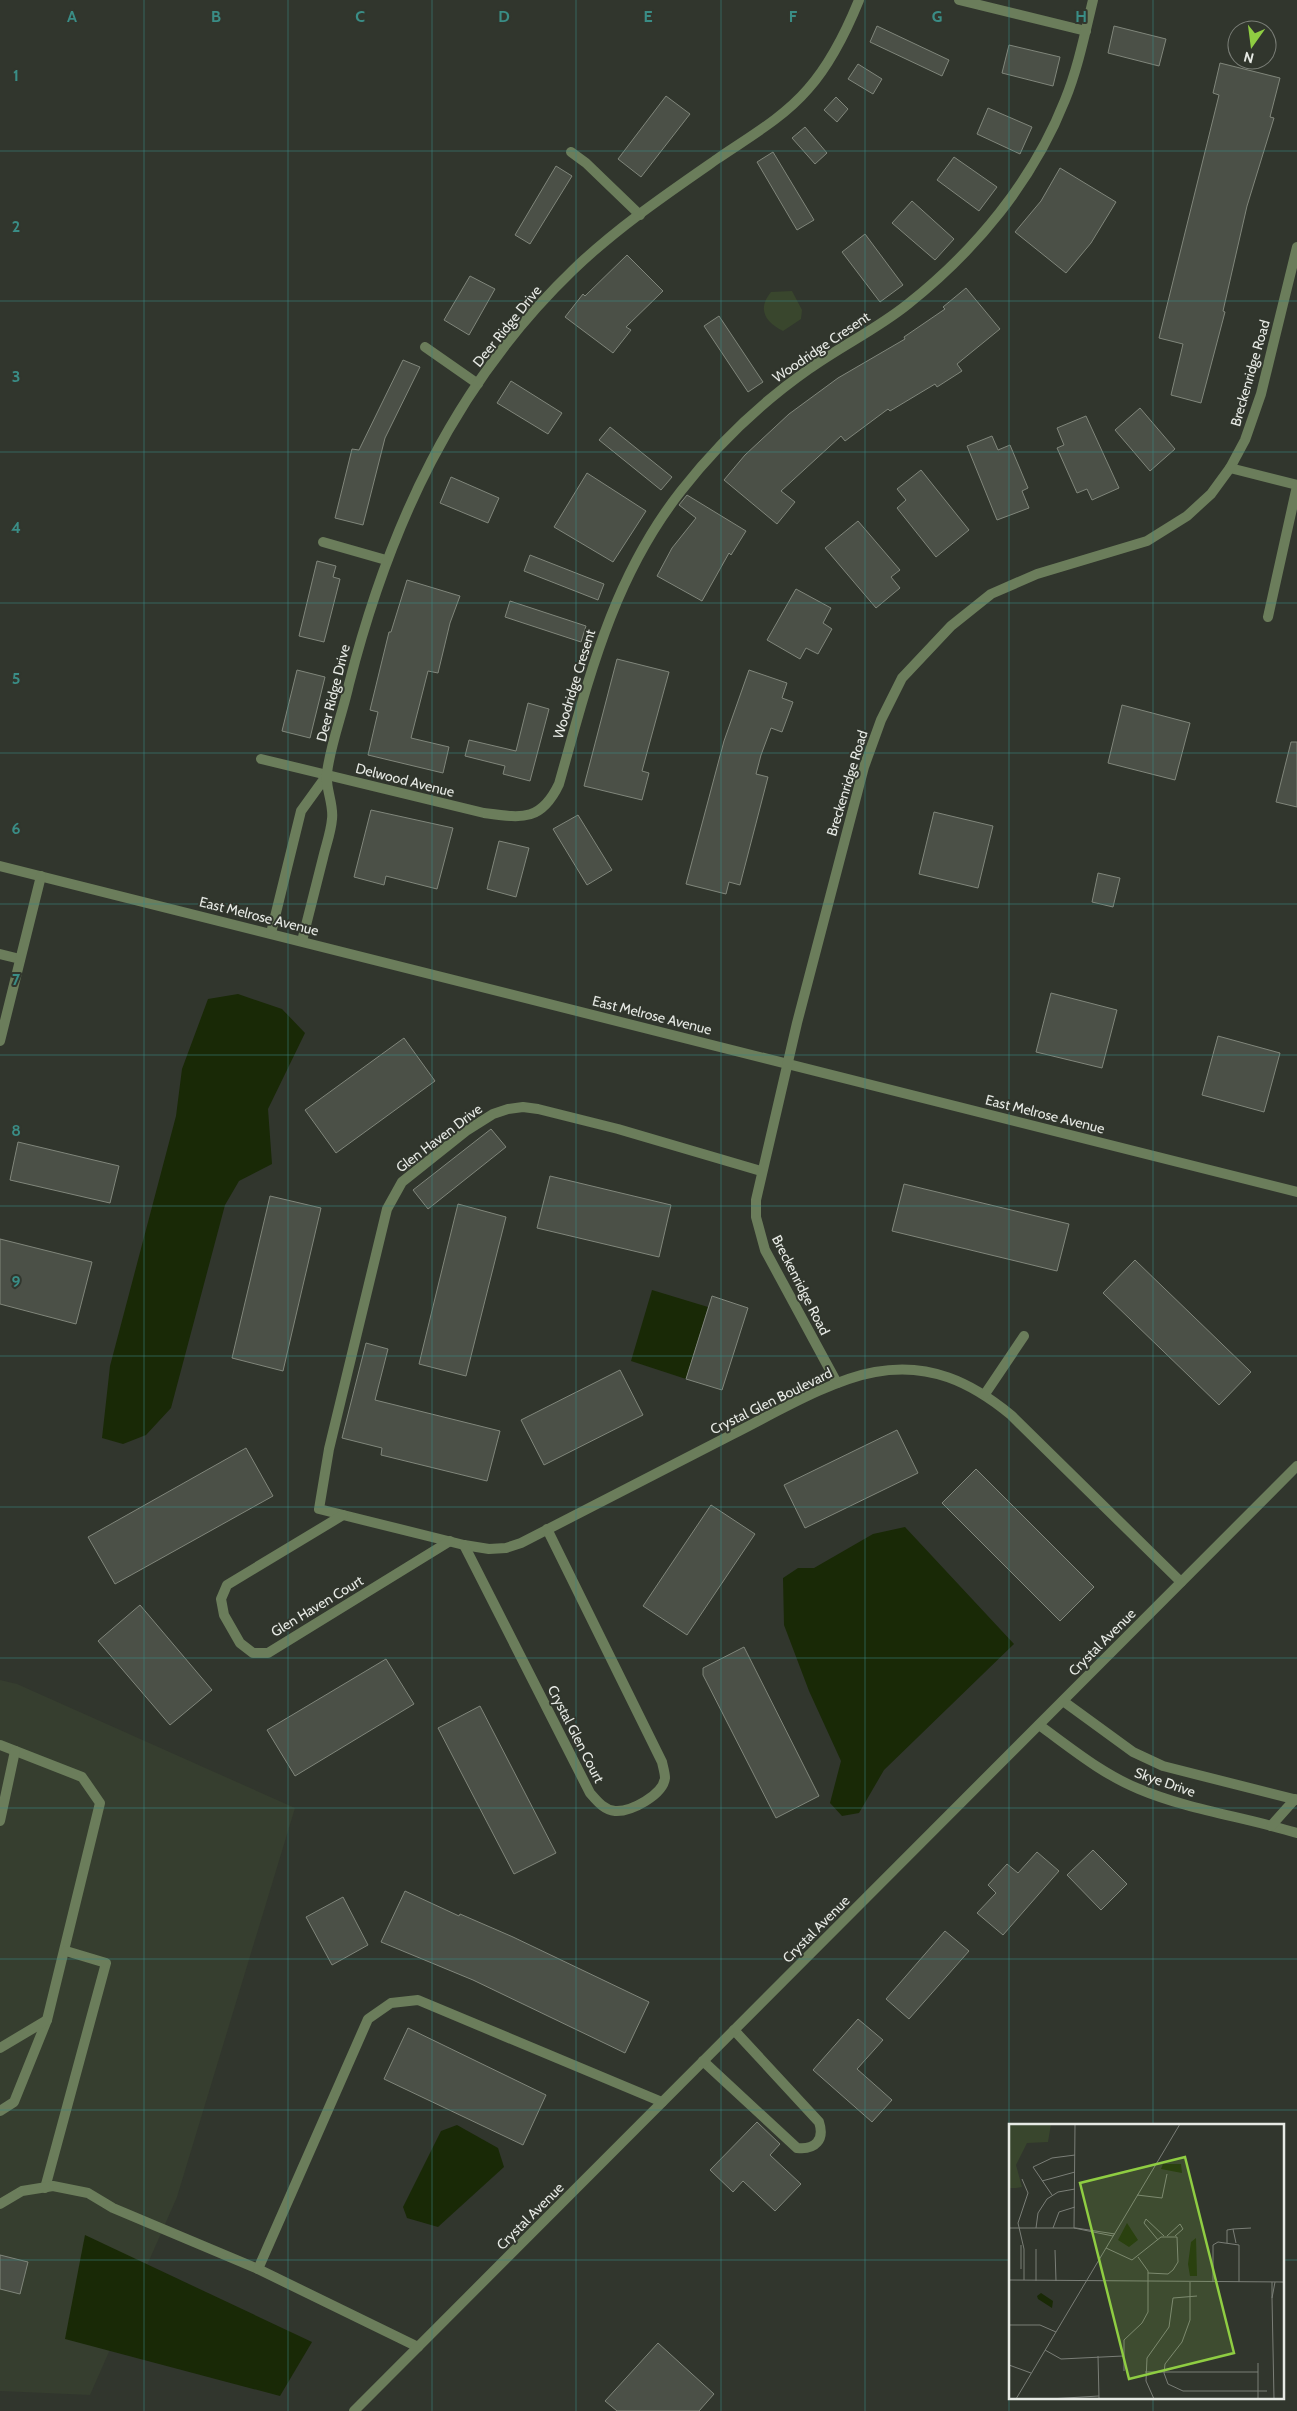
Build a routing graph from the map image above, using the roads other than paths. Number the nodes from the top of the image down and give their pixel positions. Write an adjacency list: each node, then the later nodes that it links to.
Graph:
1 (859, 0): 6 (street, Deer Ridge Drive)
2 (959, 0): 4 (street)
3 (1092, 0): 4 (street, Woodridge Cresent)
4 (1086, 31): 18 (street, Woodridge Cresent)
5 (571, 152): 6 (street)
6 (640, 215): 10 (street, Deer Ridge Drive)
7 (1297, 247): 8 (street, Breckenridge Road)
8 (1293, 281): 11 (street, Breckenridge Road)
9 (425, 347): 10 (street)
10 (478, 384): 14 (street, Deer Ridge Drive)
11 (1230, 468): 12 (street); 26 (street, Breckenridge Road)
12 (1297, 486): 15 (street)
13 (324, 542): 14 (street)
14 (386, 560): 17 (street, Deer Ridge Drive)
15 (1268, 616)
16 (261, 759): 17 (street, Delwood Avenue)
17 (327, 775): 18 (street, Delwood Avenue); 21 (street, Deer Ridge Drive); 22 (street, Deer Ridge Drive)
18 (542, 809)
19 (0, 866): 20 (street, East Melrose Avenue)
20 (41, 876): 21 (street, East Melrose Avenue); 24 (street)
21 (271, 933): 22 (street, East Melrose Avenue)
22 (302, 941): 26 (street, East Melrose Avenue)
23 (0, 954): 24 (street)
24 (20, 959): 25 (street)
25 (0, 1041)
26 (789, 1064): 27 (street, Breckenridge Road); 28 (street, East Melrose Avenue)
27 (761, 1171): 30 (street, Breckenridge Road); 33 (street, Glen Haven Drive)
28 (1297, 1192)
29 (1024, 1336): 31 (street)
30 (837, 1383): 31 (street, Crystal Glen Boulevard); 35 (street, Crystal Glen Boulevard)
31 (986, 1394): 38 (street, Crystal Glen Boulevard)
32 (1297, 1466): 38 (street, Crystal Avenue)
33 (319, 1509): 34 (street, Crystal Glen Boulevard)
34 (343, 1515): 36 (street, Crystal Glen Boulevard); 36 (street, Glen Haven Court)
35 (547, 1529): 37 (street, Crystal Glen Boulevard); 37 (street, Crystal Glen Court)
36 (450, 1541): 37 (street, Crystal Glen Boulevard)
37 (464, 1545)
38 (1181, 1582): 39 (street, Crystal Avenue)
39 (1063, 1701): 40 (street, Crystal Avenue); 43 (street, Skye Drive)
40 (1039, 1726): 45 (street, Skye Drive); 49 (street, Crystal Avenue)
41 (0, 1745): 42 (street)
42 (15, 1751): 44 (street); 47 (street)
43 (1296, 1799): 45 (street)
44 (0, 1821)
45 (1271, 1826): 46 (street, Skye Drive)
46 (1297, 1833)
47 (66, 1951): 48 (street); 54 (street)
48 (47, 2020): 50 (street); 53 (street)
49 (734, 2030): 51 (street, Crystal Avenue); 51 (street)
50 (0, 2048)
51 (703, 2061): 52 (street, Crystal Avenue)
52 (662, 2102): 56 (street); 57 (street, Crystal Avenue)
53 (0, 2111)
54 (44, 2188): 55 (street); 56 (street)
55 (0, 2204)
56 (258, 2269): 57 (street)
57 (418, 2347): 58 (street, Crystal Avenue)
58 (354, 2411)

